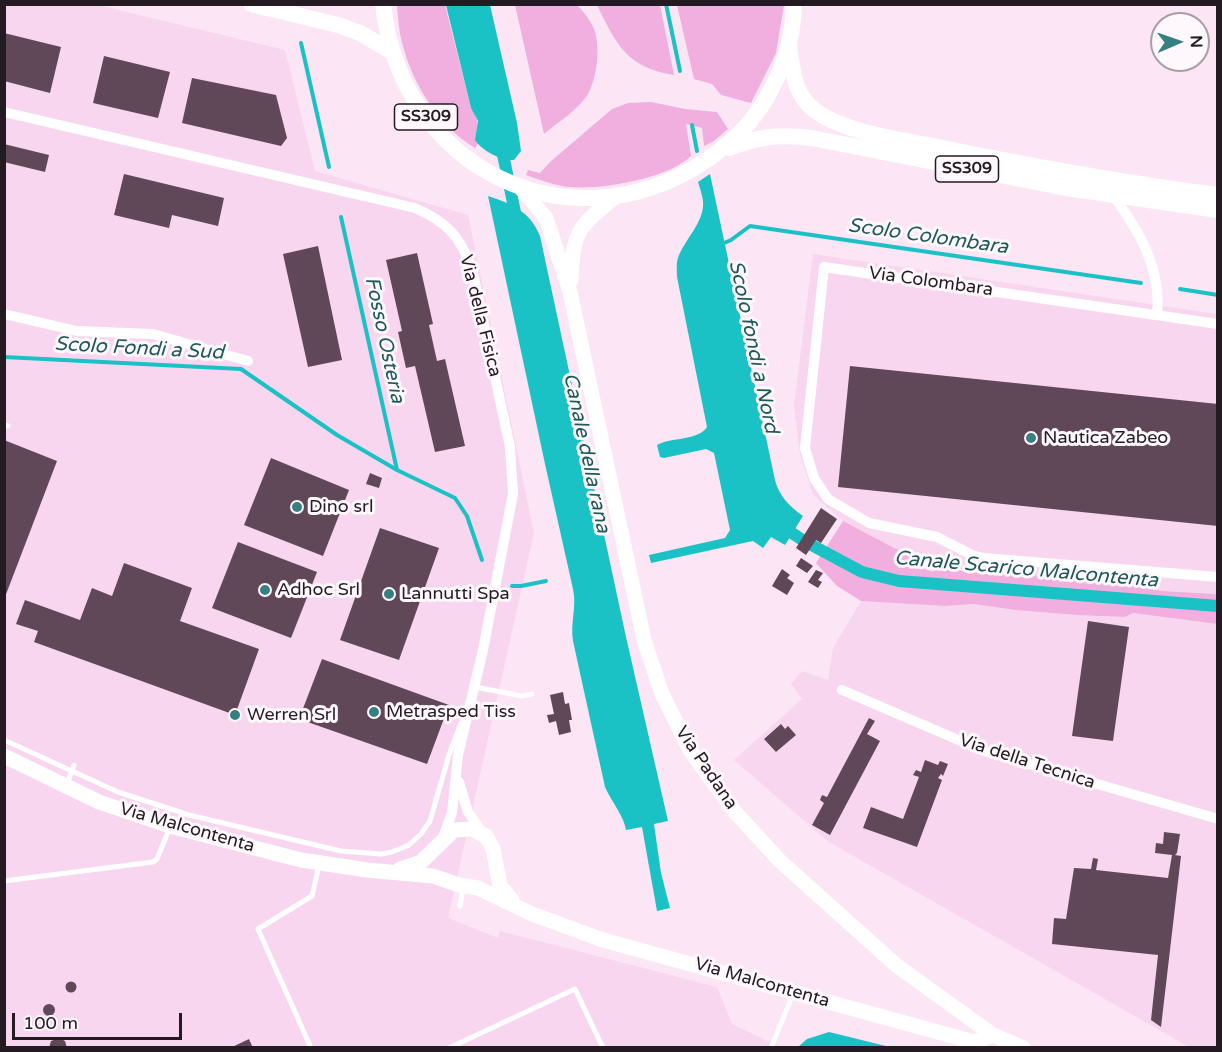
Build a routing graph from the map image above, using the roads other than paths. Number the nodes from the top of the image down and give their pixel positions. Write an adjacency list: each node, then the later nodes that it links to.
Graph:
1 (251, 4): 5 (main road)
2 (383, 4): 5 (main road, SS309)
3 (794, 4): 4 (main road, SS309)
4 (789, 42): 7 (main road, SS309); 10 (main road, SS309)
5 (391, 51): 8 (main road, SS309)
6 (4, 112): 19 (street, Via della Fisica)
7 (720, 151): 9 (main road, SS309); 11 (main road, SS309)
8 (519, 186): 11 (main road, SS309); 13 (street, Via Padana)
9 (1113, 195): 12 (main road, SS309); 15 (street)
10 (1218, 195)
11 (615, 197): 13 (street, Via Padana)
12 (1218, 210)
13 (570, 292): 40 (street, Via Padana)
14 (4, 314): 17 (street)
15 (1157, 315): 16 (street, Via Colombara); 18 (street, Via Colombara)
16 (1218, 324)
17 (248, 361)
18 (1218, 577)
19 (473, 690): 21 (lane); 23 (street, Via della Fisica); 26 (lane)
20 (842, 690): 28 (street, Via della Tecnica)
21 (532, 694)
22 (4, 740): 26 (lane)
23 (458, 754): 30 (street, Via della Fisica); 31 (street, Via della Fisica)
24 (4, 756): 27 (street, Via Malcontenta)
25 (74, 765): 26 (lane)
26 (71, 772): 27 (lane)
27 (65, 787): 29 (street, Via Malcontenta)
28 (1218, 819)
29 (170, 826): 33 (street, Via Malcontenta); 35 (lane)
30 (486, 836): 31 (street, Via Malcontenta); 32 (street, Via Malcontenta)
31 (439, 844): 34 (street, Via Malcontenta); 36 (street)
32 (494, 855): 36 (street); 38 (street, Via Malcontenta)
33 (320, 864): 34 (street, Via Malcontenta); 41 (lane)
34 (379, 871): 36 (street, Via Malcontenta)
35 (4, 881)
36 (461, 885): 37 (lane); 38 (street, Via Malcontenta)
37 (460, 906)
38 (532, 914): 39 (street, Via Malcontenta)
39 (794, 992): 40 (street, Via Malcontenta); 44 (lane)
40 (993, 1035): 45 (street, Via Padana)
41 (311, 1047)
42 (449, 1047): 43 (lane)
43 (603, 1047)
44 (771, 1047)
45 (1023, 1047)

